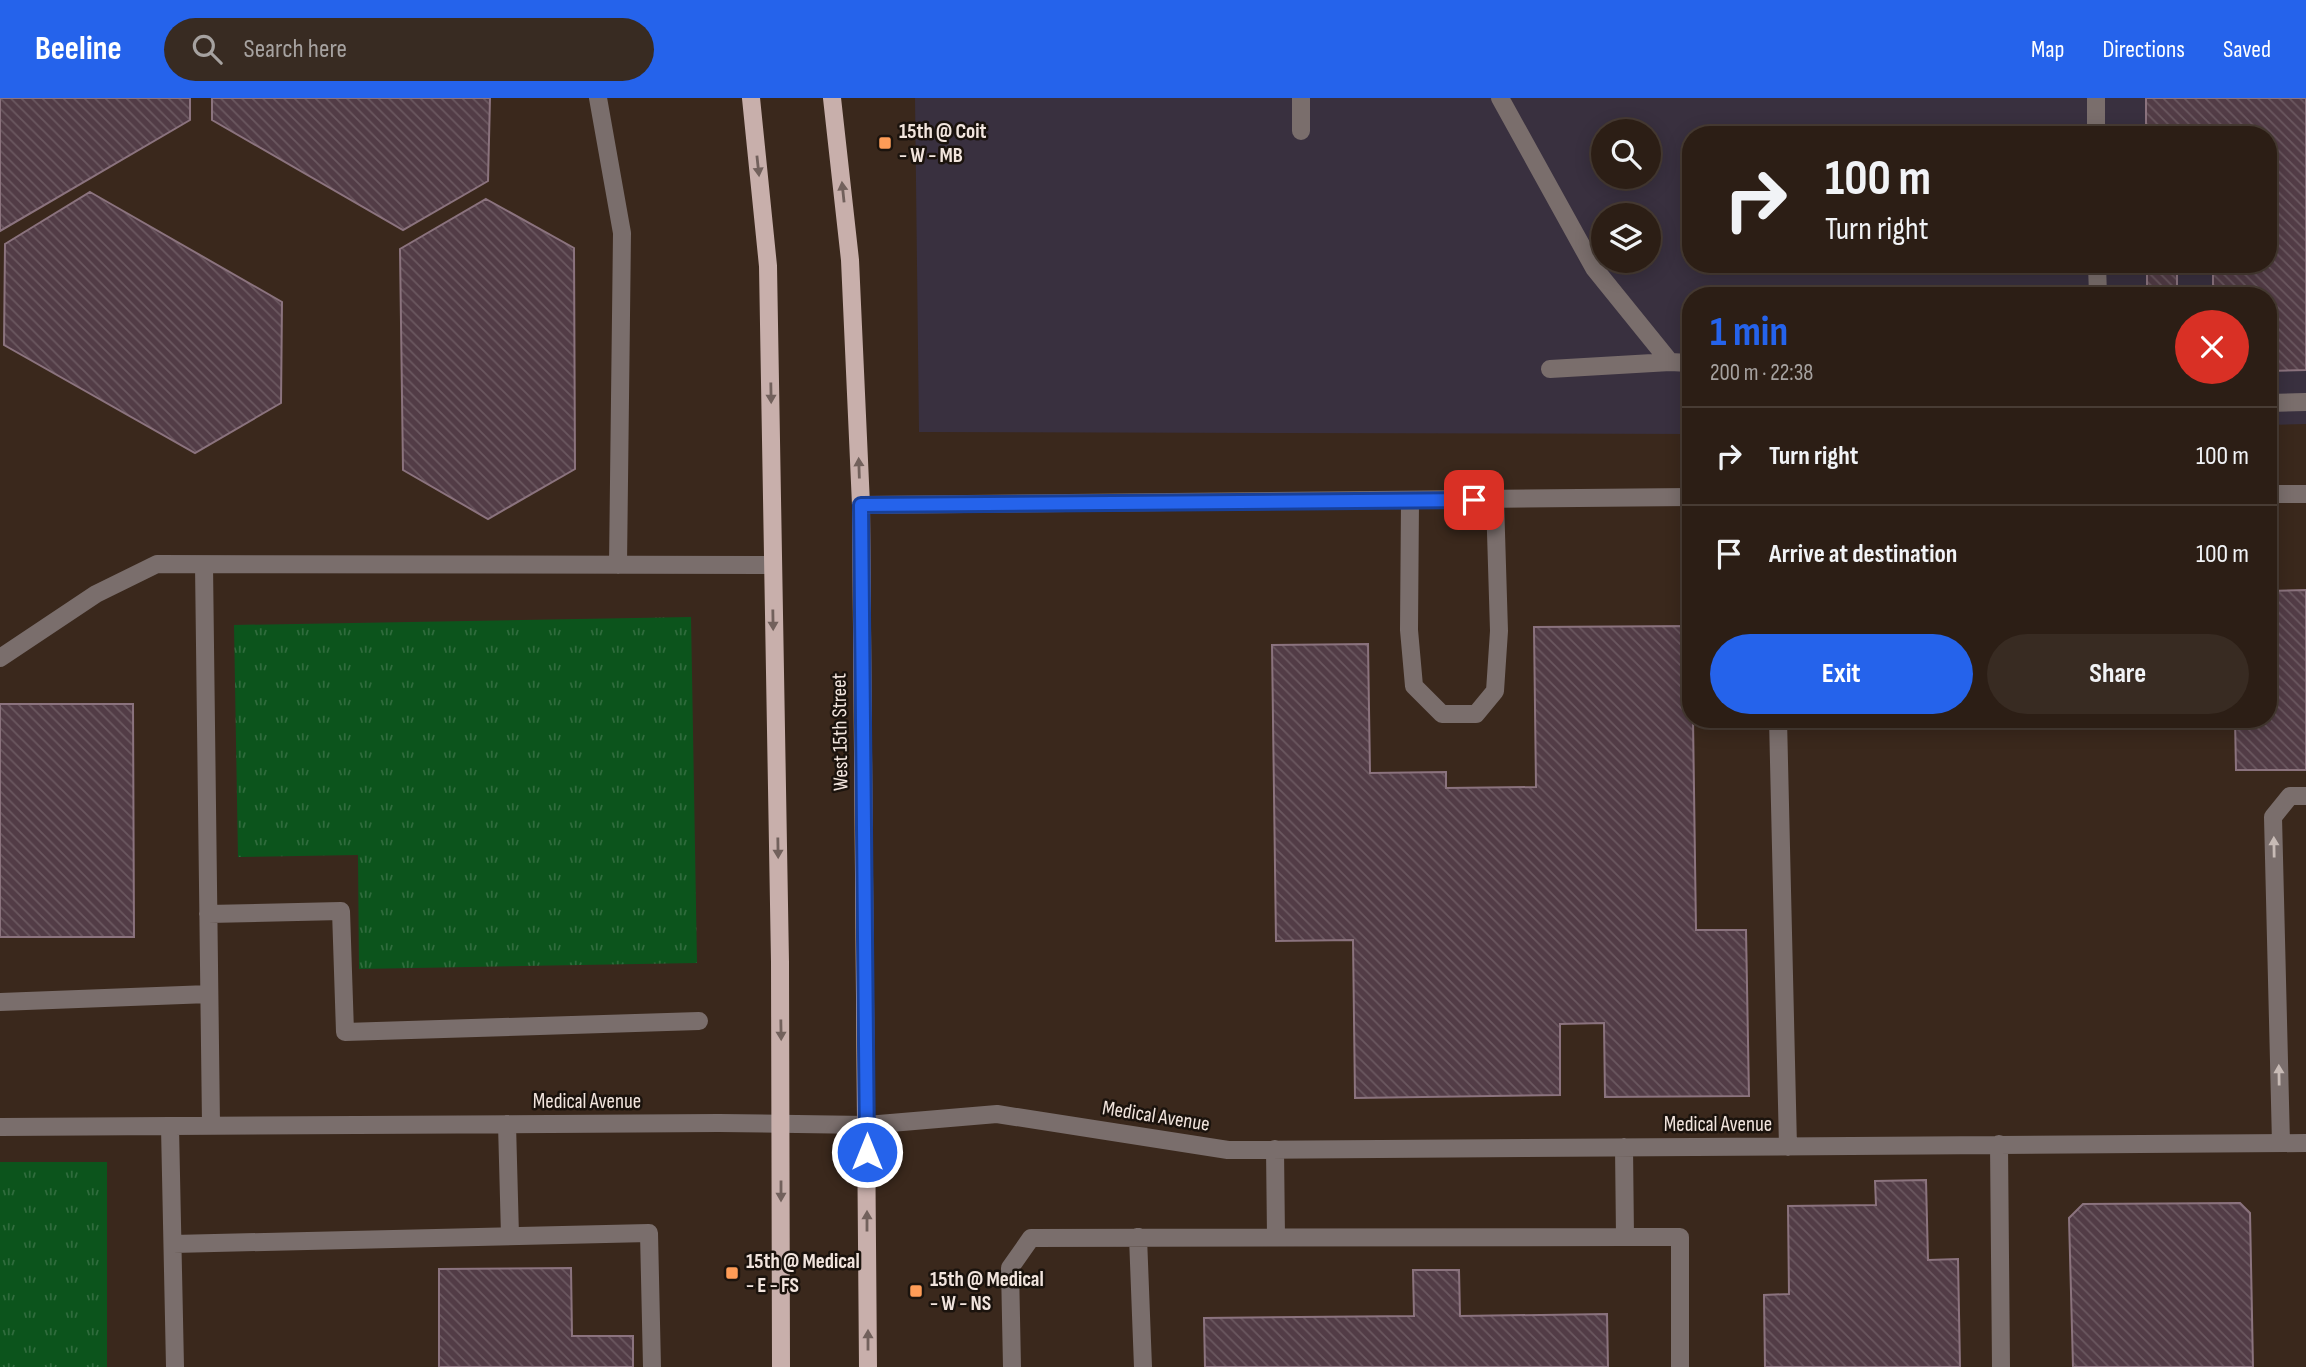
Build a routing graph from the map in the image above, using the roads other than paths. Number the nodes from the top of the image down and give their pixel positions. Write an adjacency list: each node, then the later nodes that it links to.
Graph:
1 (598, 98): 21 (street)
2 (751, 98): 22 (main road, one-way to 22)
3 (832, 98): 19 (main road, West 15th Street, one-way to 3)
4 (1301, 98): 8 (street)
5 (1500, 98): 9 (street)
6 (2096, 98): 7 (street)
7 (2096, 126)
8 (1301, 131)
9 (1670, 362): 10 (street); 11 (street)
10 (1682, 363)
11 (1550, 369)
12 (2306, 402): 13 (street)
13 (2277, 403)
14 (2277, 494): 15 (street)
15 (2306, 494)
16 (1682, 497): 17 (street)
17 (1495, 500): 18 (street); 18 (street)
18 (1410, 501): 19 (street)
19 (861, 505): 33 (main road, West 15th Street)
20 (204, 565): 21 (street); 23 (street); 26 (street)
21 (618, 565): 22 (street)
22 (772, 565): 30 (main road, one-way to 30)
23 (0, 658)
24 (1778, 728): 40 (street)
25 (2306, 796): 36 (street, one-way to 25)
26 (208, 914): 27 (street); 29 (street)
27 (209, 993): 28 (street); 32 (street)
28 (0, 1002)
29 (699, 1021)
30 (782, 1123): 31 (street, Medical Avenue); 33 (street, Medical Avenue); 49 (main road, one-way to 49)
31 (507, 1124): 32 (street, Medical Avenue); 42 (street)
32 (211, 1125): 35 (street, Medical Avenue)
33 (867, 1125): 41 (street, Medical Avenue); 50 (main road, West 15th Street, one-way to 33)
34 (0, 1127): 35 (street, Medical Avenue)
35 (170, 1128): 46 (street)
36 (2281, 1143): 37 (street, Medical Avenue); 38 (street, Medical Avenue)
37 (2306, 1143)
38 (1999, 1144): 40 (street, Medical Avenue); 54 (street)
39 (1624, 1147): 40 (street, Medical Avenue); 41 (street, Medical Avenue); 45 (street)
40 (1787, 1147)
41 (1275, 1149): 44 (street)
42 (510, 1236): 46 (street); 48 (street)
43 (1138, 1237): 44 (street); 51 (street); 52 (street)
44 (1276, 1237): 45 (street)
45 (1625, 1237): 53 (street)
46 (173, 1244): 47 (street)
47 (175, 1367)
48 (652, 1367)
49 (781, 1367)
50 (868, 1367)
51 (1012, 1367)
52 (1143, 1367)
53 (1680, 1367)
54 (2001, 1367)

